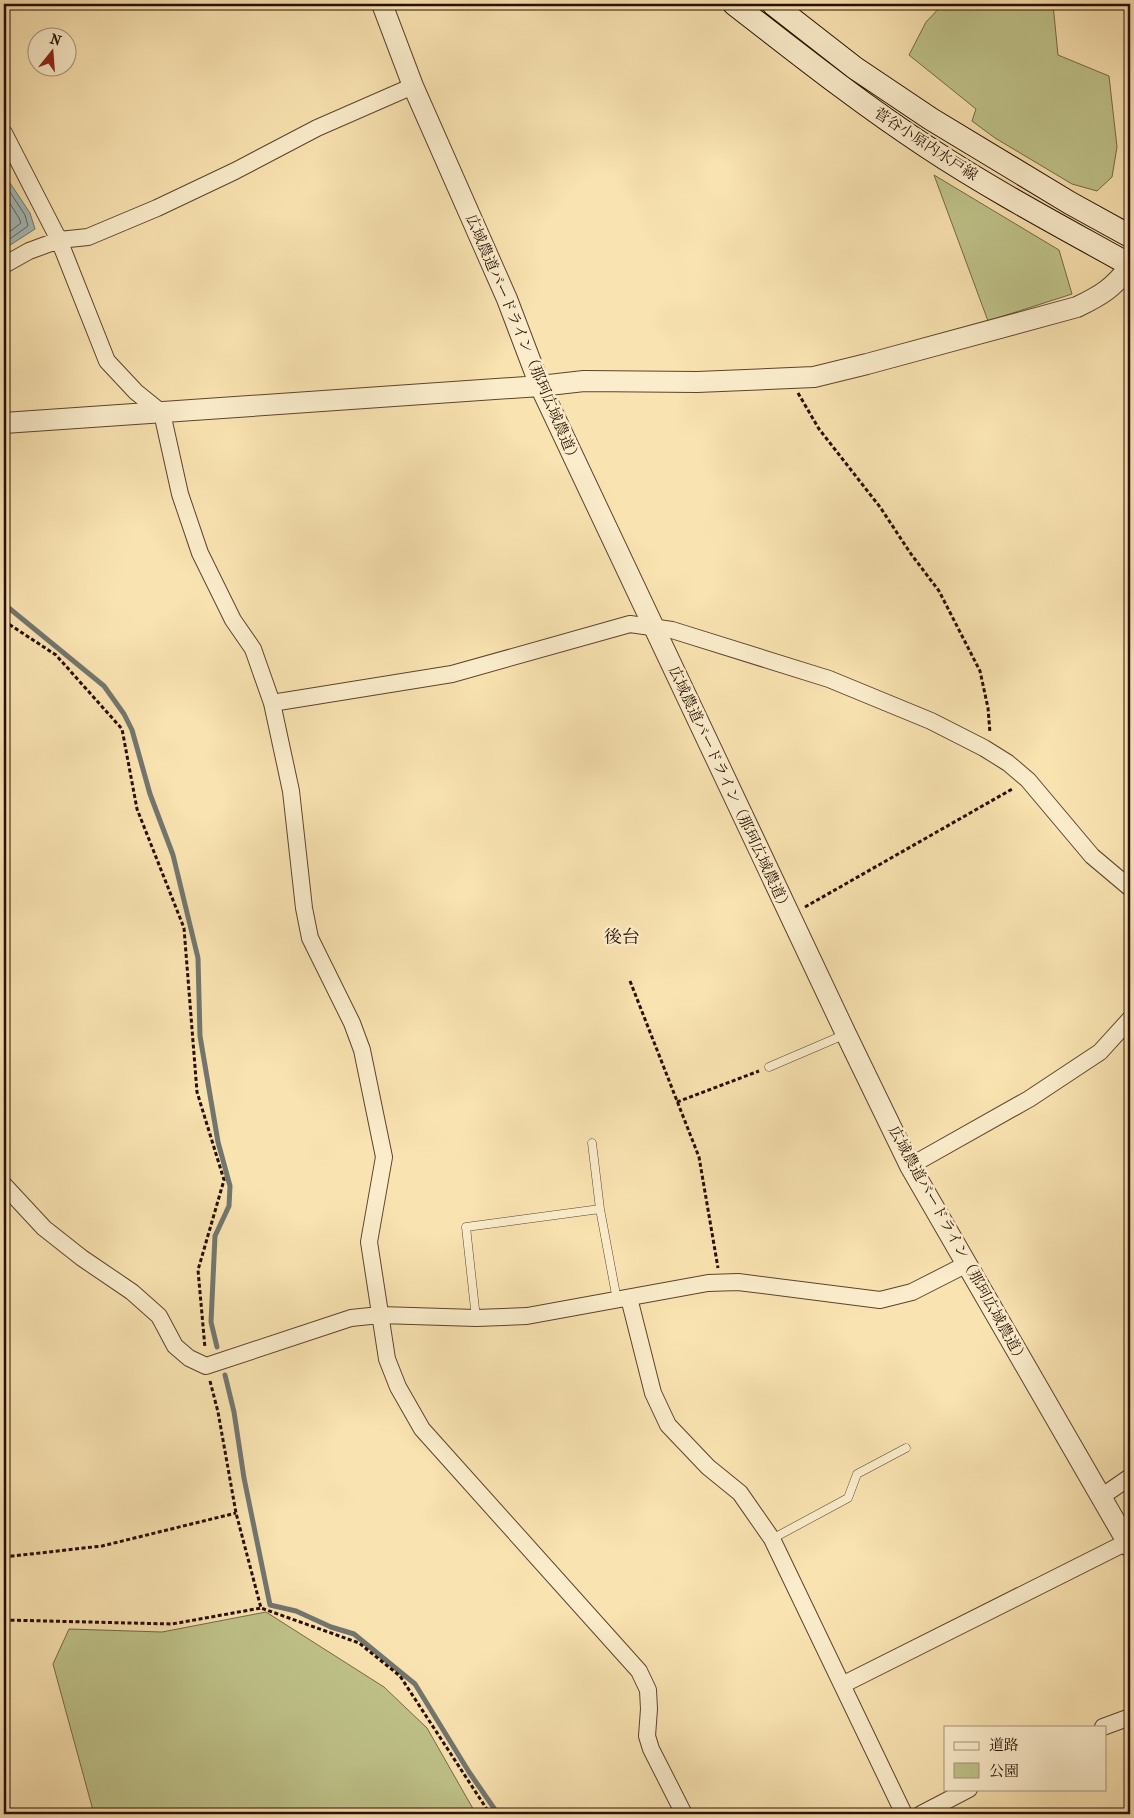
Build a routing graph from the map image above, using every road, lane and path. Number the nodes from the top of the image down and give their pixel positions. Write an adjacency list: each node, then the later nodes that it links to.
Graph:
1 (382, 4): 4 (street, 広域農道バードライン（那珂広域農道）)
2 (734, 4): 9 (main road, 菅谷小原内水戸線)
3 (773, 4): 6 (main road, 菅谷小原内水戸線)
4 (414, 86): 7 (street); 11 (street, 広域農道バードライン（那珂広域農道）)
5 (4, 133): 7 (street)
6 (1130, 236)
7 (59, 240): 8 (street); 12 (street)
8 (4, 265)
9 (1130, 266): 10 (street)
10 (793, 378): 11 (street); 17 (path)
11 (540, 386): 12 (street); 15 (street, 広域農道バードライン（那珂広域農道）)
12 (162, 412): 13 (street); 16 (street)
13 (4, 423)
14 (4, 622): 35 (path)
15 (654, 628): 16 (street); 17 (street); 20 (street, 広域農道バードライン（那珂広域農道）)
16 (272, 702): 33 (street)
17 (984, 748): 18 (street)
18 (1028, 780): 19 (street); 20 (path)
19 (1130, 888)
20 (790, 916): 23 (street, 広域農道バードライン（那珂広域農道）)
21 (630, 981): 25 (path)
22 (1130, 1019): 27 (street)
23 (846, 1034): 24 (lane); 27 (street, 広域農道バードライン（那珂広域農道）)
24 (769, 1067): 25 (path)
25 (677, 1102): 31 (path)
26 (592, 1143): 29 (lane)
27 (910, 1166): 30 (street, 広域農道バードライン（那珂広域農道）)
28 (4, 1185): 35 (street)
29 (600, 1209): 32 (lane); 34 (lane)
30 (967, 1264): 31 (street); 38 (street, 広域農道バードライン（那珂広域農道）)
31 (721, 1283): 32 (street)
32 (623, 1299): 34 (street); 40 (street)
33 (380, 1315): 34 (street); 35 (street); 50 (street)
34 (476, 1318)
35 (206, 1358): 39 (path)
36 (906, 1448): 40 (lane)
37 (1130, 1477): 38 (street)
38 (1101, 1497): 41 (street, 広域農道バードライン（那珂広域農道）)
39 (236, 1513): 42 (path); 43 (path)
40 (772, 1539): 45 (street)
41 (1129, 1545): 45 (street)
42 (4, 1557)
43 (261, 1608): 44 (path); 49 (path)
44 (4, 1620)
45 (842, 1685): 51 (street)
46 (1130, 1717): 47 (street)
47 (1106, 1726)
48 (967, 1790): 52 (street)
49 (490, 1814)
50 (684, 1814)
51 (904, 1814)
52 (921, 1814)

